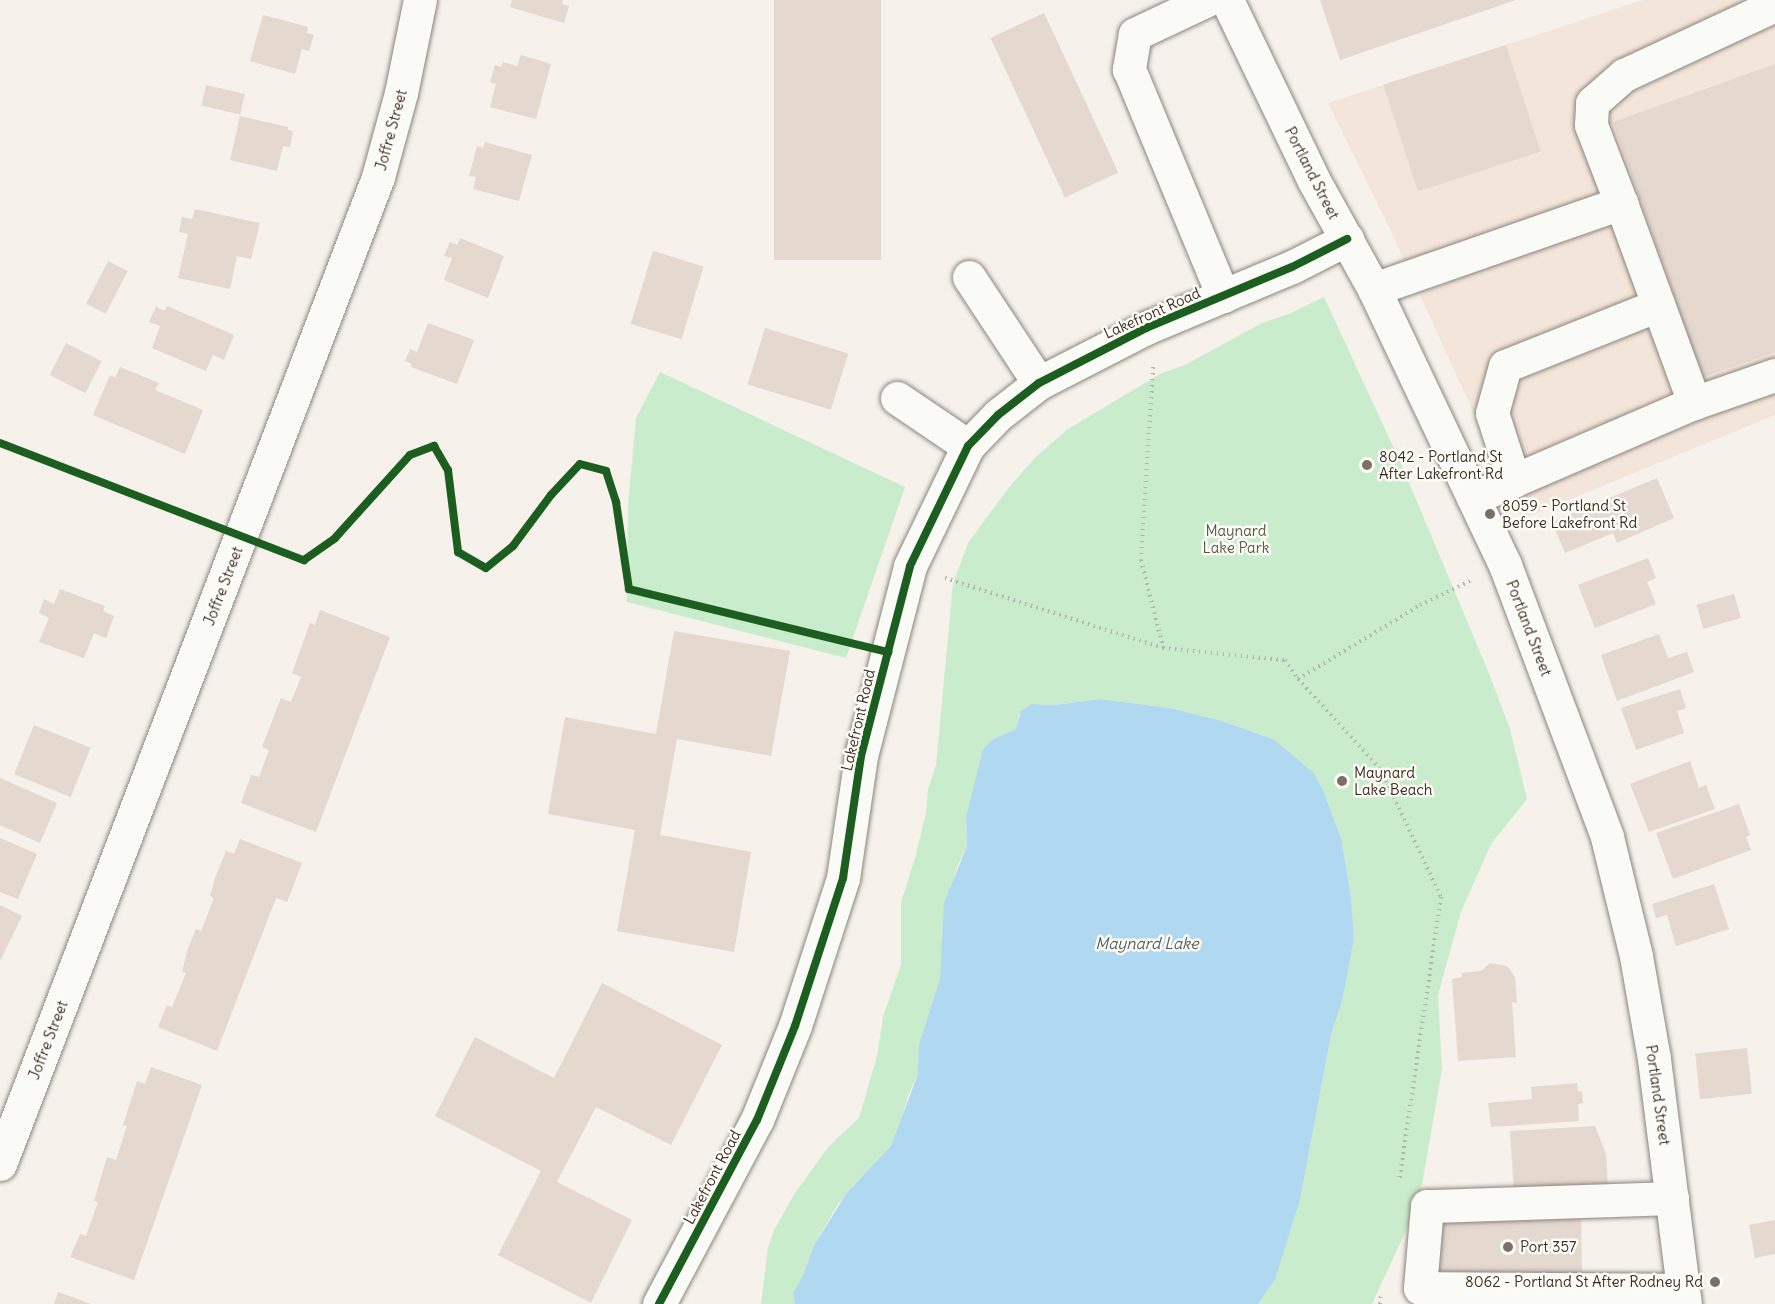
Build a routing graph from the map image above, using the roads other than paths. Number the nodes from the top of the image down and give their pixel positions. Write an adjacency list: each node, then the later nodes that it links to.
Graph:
1 (420, 0): 18 (street, Joffre Street)
2 (1208, 0): 9 (street)
3 (1227, 0): 6 (street, Portland Street)
4 (1775, 5): 5 (street)
5 (1621, 203): 8 (street); 10 (street)
6 (1347, 239): 8 (street, Portland Street); 9 (street, Lakefront Road)
7 (969, 277): 12 (street)
8 (1374, 290): 17 (street, Portland Street)
9 (1222, 297): 12 (street, Lakefront Road)
10 (1658, 305): 14 (street); 16 (street)
11 (1775, 375): 14 (street)
12 (1039, 383): 15 (street, Lakefront Road)
13 (897, 398): 15 (street)
14 (1694, 403): 16 (street)
15 (968, 446): 21 (street, Lakefront Road)
16 (1514, 482): 17 (street)
17 (1473, 498): 19 (street, Portland Street)
18 (0, 1164)
19 (1672, 1198): 20 (street, Portland Street); 20 (street)
20 (1684, 1297)
21 (659, 1304)

